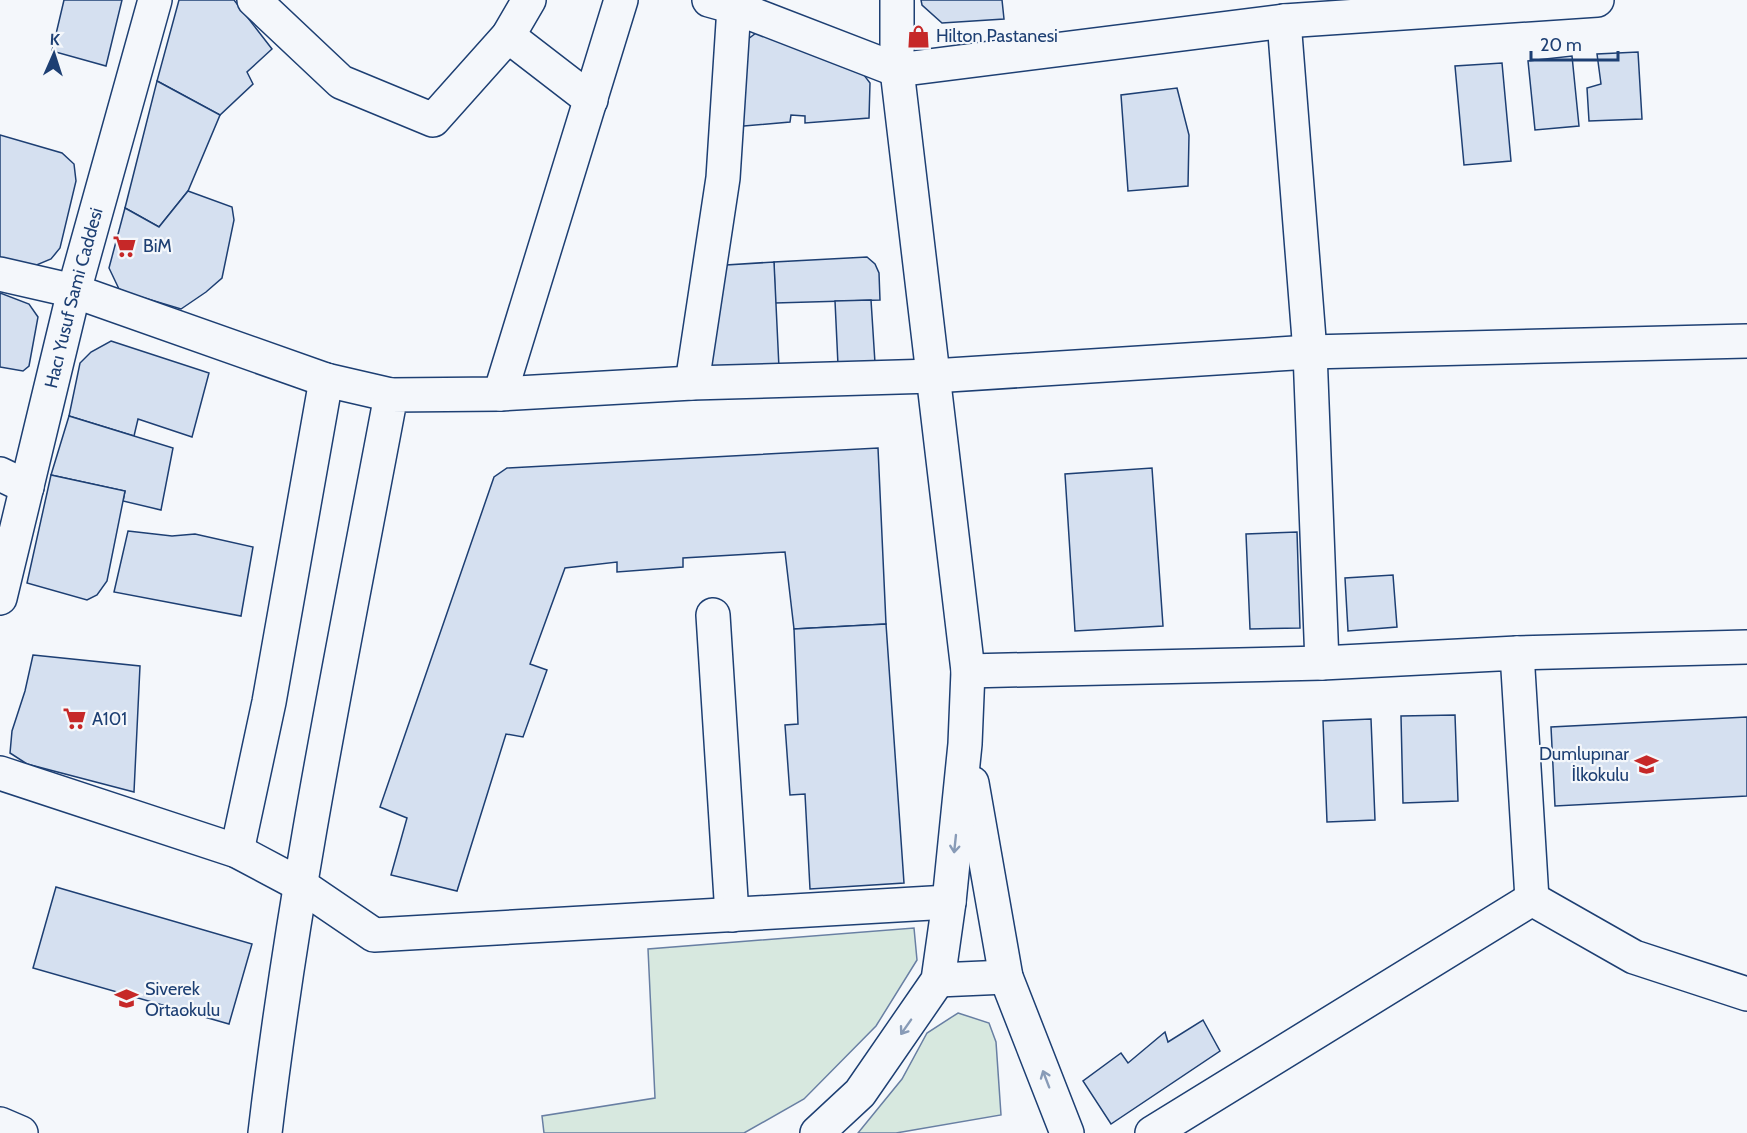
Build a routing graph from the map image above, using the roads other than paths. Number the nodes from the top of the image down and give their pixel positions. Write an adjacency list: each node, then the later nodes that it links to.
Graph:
1 (154, 0): 13 (street, Hacı Yusuf Sami Caddesi)
2 (254, 0): 9 (street)
3 (529, 0): 9 (street)
4 (621, 0): 11 (street)
5 (897, 0): 10 (street)
6 (1597, 0): 8 (street)
7 (722, 3): 10 (street); 18 (street)
8 (1284, 21): 10 (street); 15 (street)
9 (508, 36): 11 (street)
10 (897, 70): 16 (street)
11 (591, 100): 19 (street)
12 (0, 274): 13 (street)
13 (74, 291): 17 (street); 21 (street, Hacı Yusuf Sami Caddesi)
14 (1747, 341): 15 (street)
15 (1310, 352): 16 (street); 26 (street)
16 (933, 376): 18 (street); 27 (street)
17 (326, 380): 20 (street); 30 (street)
18 (692, 382): 19 (street)
19 (500, 394): 20 (street)
20 (391, 395): 31 (street)
21 (14, 481): 22 (street, Hacı Yusuf Sami Caddesi)
22 (0, 598)
23 (713, 615): 34 (street)
24 (1747, 647): 25 (street)
25 (1517, 653): 26 (street); 32 (street)
26 (1322, 663): 27 (street)
27 (968, 671): 28 (street)
28 (965, 744): 33 (street, one-way to 33); 35 (street)
29 (0, 773): 30 (street)
30 (237, 850): 31 (street)
31 (299, 884): 34 (street); 41 (street)
32 (1532, 899): 37 (street); 45 (street)
33 (949, 902): 34 (street); 36 (street)
34 (732, 915)
35 (1006, 976): 36 (street); 44 (street, one-way to 35)
36 (938, 980): 38 (street, one-way to 38)
37 (1747, 994)
38 (860, 1093): 42 (street); 43 (street)
39 (0, 1124): 40 (street)
40 (21, 1133)
41 (265, 1133)
42 (817, 1133)
43 (844, 1133)
44 (1067, 1133)
45 (1152, 1133)

